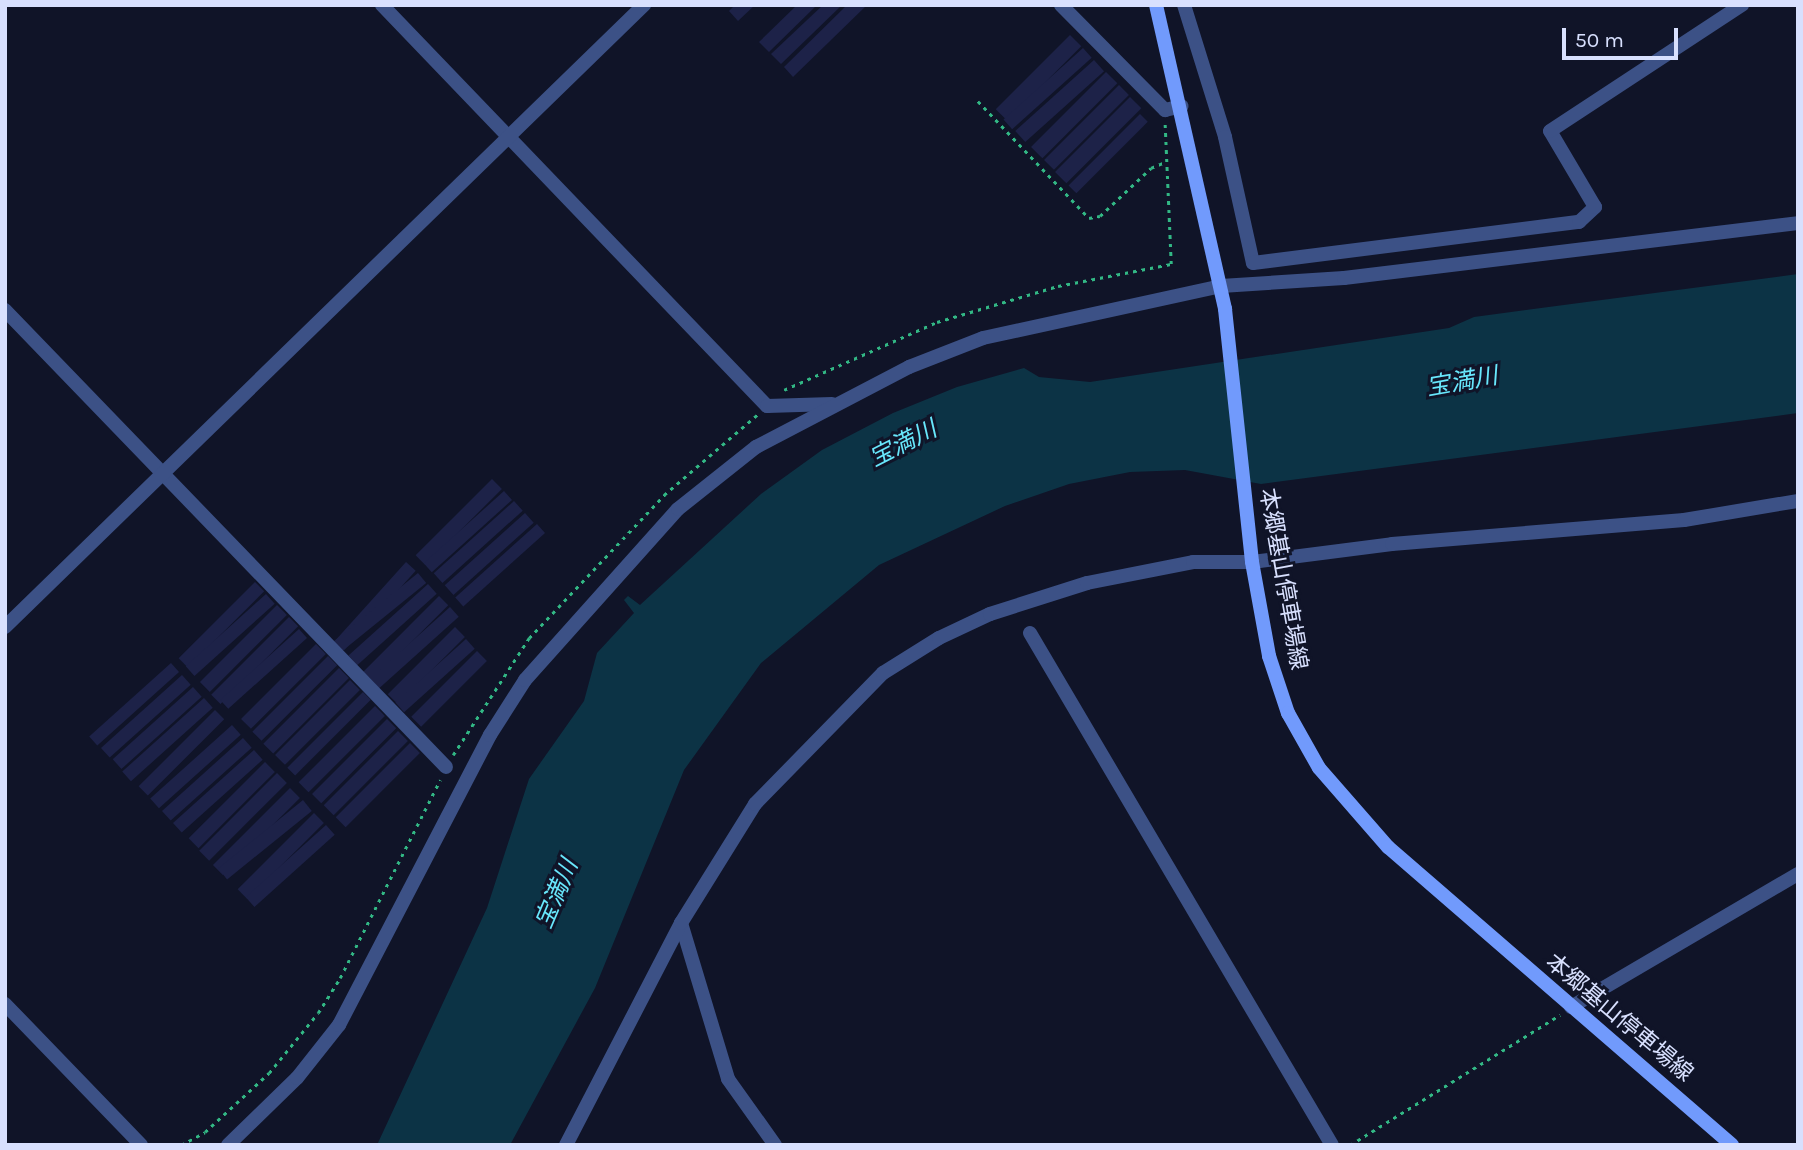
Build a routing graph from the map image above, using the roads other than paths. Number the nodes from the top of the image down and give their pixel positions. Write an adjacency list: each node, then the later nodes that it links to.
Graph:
1 (382, 5): 8 (street)
2 (644, 5): 8 (street)
3 (1061, 5): 7 (street)
4 (1156, 5): 7 (main road, 本郷基山停車場線)
5 (1184, 5): 6 (street)
6 (1742, 5)
7 (1182, 106): 10 (main road, 本郷基山停車場線)
8 (509, 138): 12 (street); 13 (street)
9 (1798, 223): 10 (street)
10 (1220, 286): 12 (street); 15 (main road, 本郷基山停車場線)
11 (5, 310): 13 (street)
12 (837, 404): 24 (street)
13 (163, 473): 16 (street); 18 (street)
14 (1798, 501): 15 (street)
15 (1252, 557): 20 (street); 22 (main road, 本郷基山停車場線)
16 (5, 627)
17 (1030, 633): 27 (street)
18 (446, 766)
19 (1798, 874): 22 (street)
20 (681, 923): 25 (street); 26 (street)
21 (5, 1004): 23 (street)
22 (1571, 1007): 28 (main road, 本郷基山停車場線)
23 (141, 1145)
24 (228, 1145)
25 (566, 1145)
26 (775, 1145)
27 (1332, 1145)
28 (1732, 1145)

